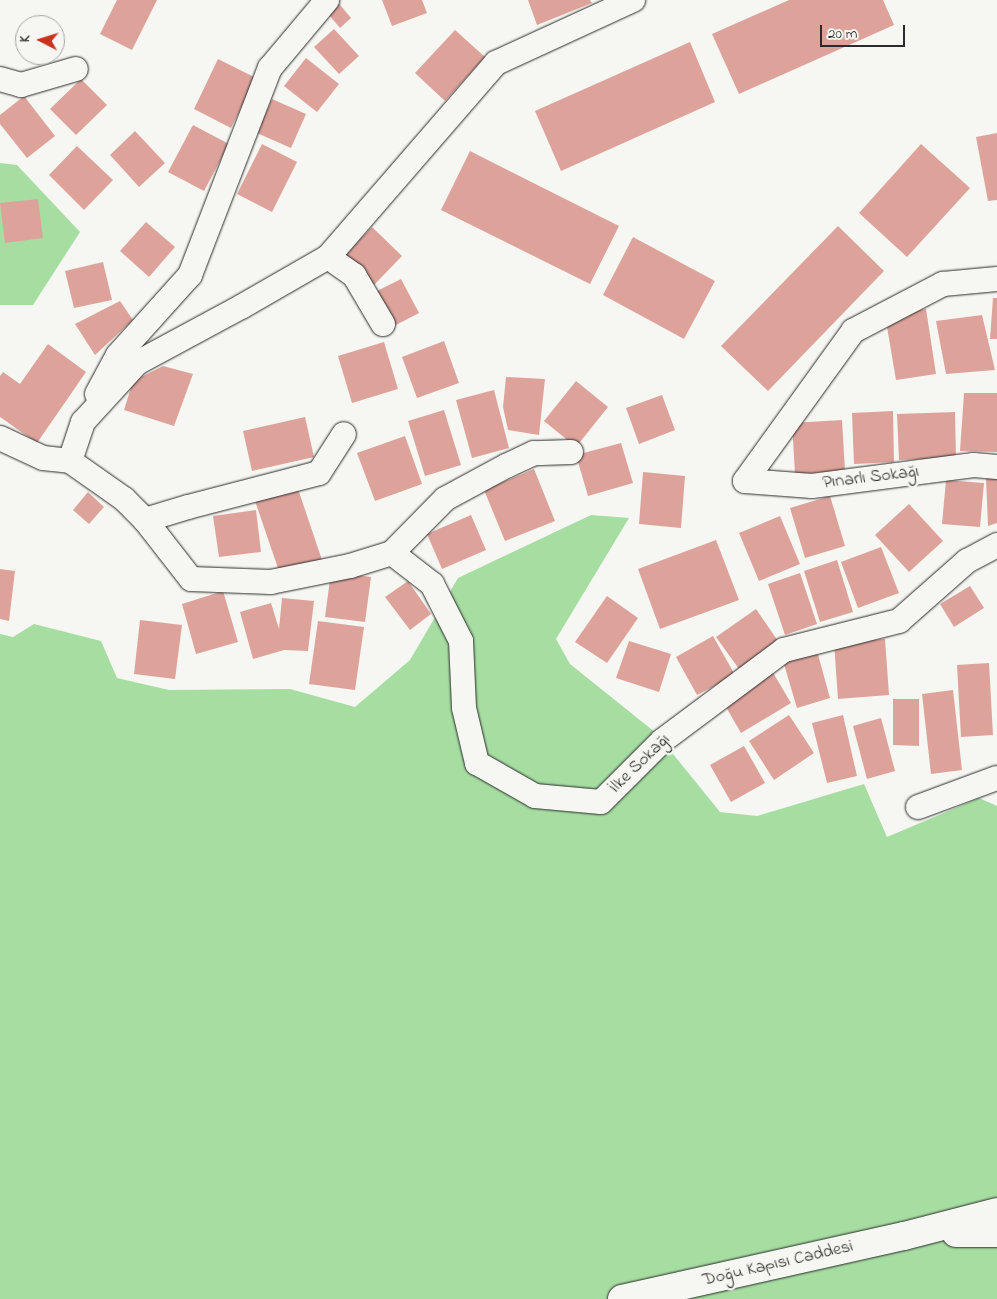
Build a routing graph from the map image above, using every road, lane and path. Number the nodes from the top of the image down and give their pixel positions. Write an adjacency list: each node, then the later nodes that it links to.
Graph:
1 (327, 0): 8 (street)
2 (633, 0): 5 (street)
3 (76, 69): 4 (street)
4 (0, 78)
5 (328, 257): 7 (street); 8 (street)
6 (997, 279): 13 (street, Pınarlı Sokağı)
7 (384, 324)
8 (83, 422): 12 (street)
9 (344, 434): 14 (street)
10 (0, 438): 12 (street)
11 (571, 452): 16 (street)
12 (70, 461): 14 (street)
13 (997, 467)
14 (145, 520): 16 (street)
15 (997, 545): 16 (street, İlke Sokağı)
16 (392, 553)
17 (992, 784): 18 (street)
18 (918, 807)
19 (997, 1212): 21 (street, Doğu Kapısı Caddesi)
20 (997, 1233): 21 (street, Doğu Kapısı Caddesi)
21 (904, 1236): 22 (street, Doğu Kapısı Caddesi)
22 (622, 1299)

